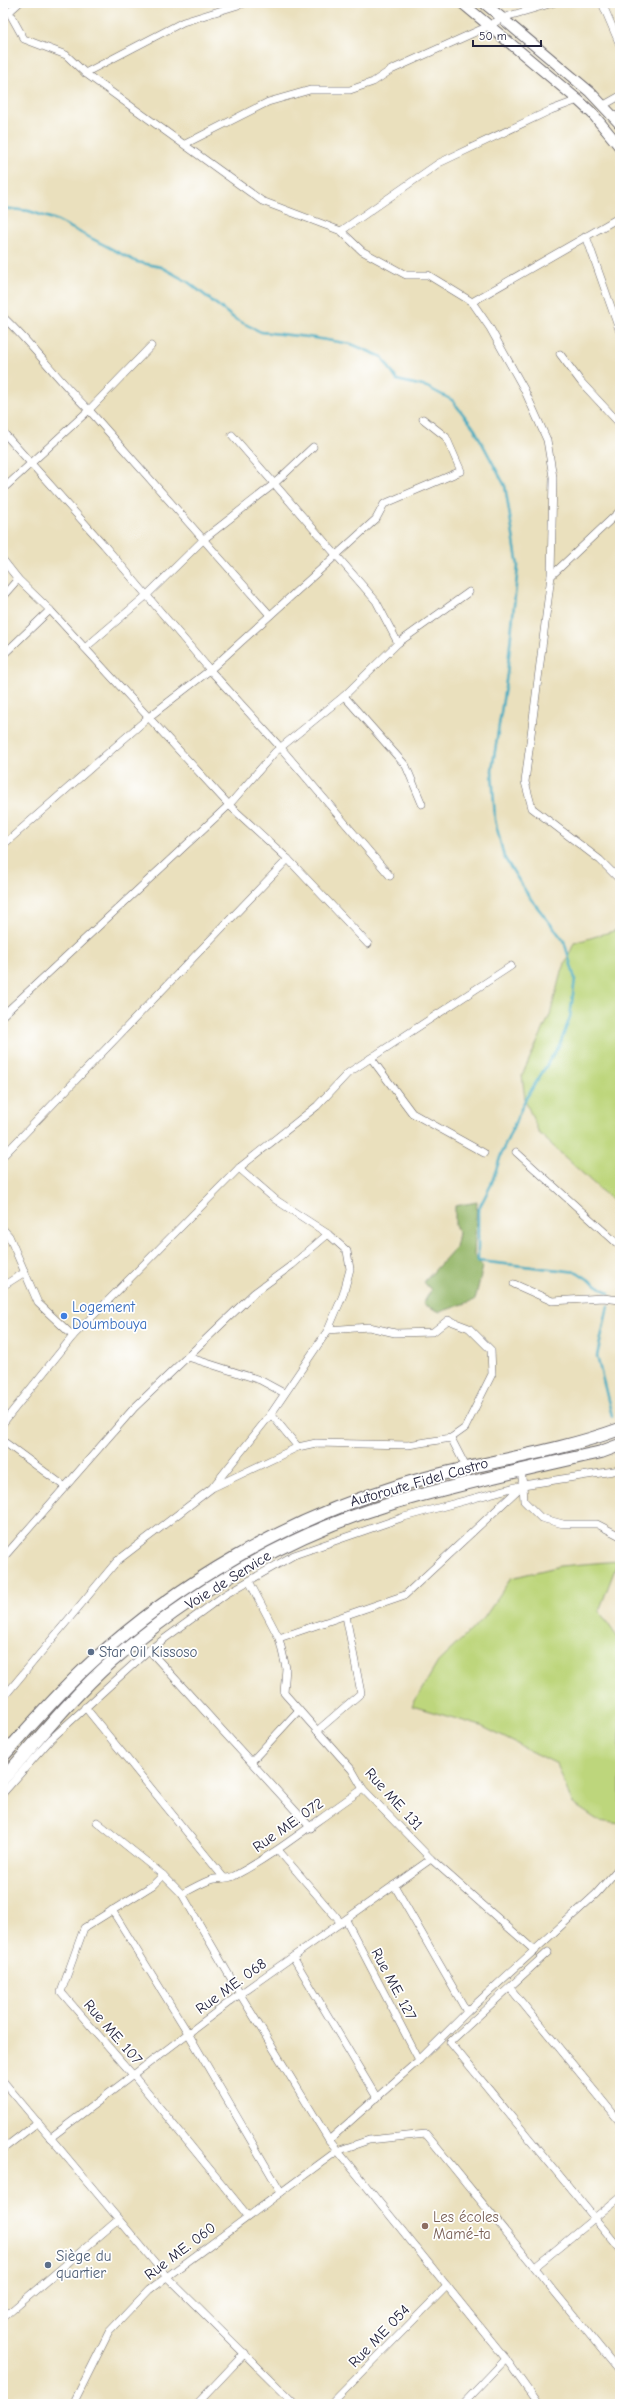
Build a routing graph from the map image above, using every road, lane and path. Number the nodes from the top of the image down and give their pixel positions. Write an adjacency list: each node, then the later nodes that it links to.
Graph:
1 (19, 3): 7 (street)
2 (245, 3): 11 (street)
3 (462, 3): 9 (main road)
4 (484, 3): 8 (main road)
5 (553, 3): 8 (street)
6 (602, 3): 10 (street)
7 (6, 12): 11 (street)
8 (502, 18): 9 (street); 14 (main road)
9 (491, 25): 13 (main road); 16 (street)
10 (620, 46)
11 (85, 73): 16 (street)
12 (620, 96): 14 (street)
13 (578, 100): 17 (main road); 19 (street)
14 (604, 105): 15 (main road)
15 (620, 124)
16 (185, 144): 19 (street)
17 (620, 147)
18 (620, 217): 20 (street)
19 (341, 231): 21 (street)
20 (586, 236): 21 (street); 23 (street)
21 (472, 302): 39 (street)
22 (3, 317): 26 (street)
23 (620, 332)
24 (151, 346): 26 (street)
25 (560, 354): 28 (street)
26 (89, 410): 32 (street); 36 (street)
27 (423, 419): 37 (street)
28 (620, 424)
29 (3, 432): 32 (street)
30 (232, 435): 33 (street)
31 (313, 447): 33 (street)
32 (32, 464): 34 (street); 42 (street)
33 (274, 484): 36 (street); 37 (street)
34 (3, 489)
35 (620, 511): 39 (street)
36 (204, 539): 42 (street); 45 (street)
37 (336, 554): 45 (street); 46 (street)
38 (3, 560): 40 (street)
39 (551, 576): 58 (street)
40 (18, 579): 43 (street); 44 (street)
41 (469, 592): 46 (street)
42 (147, 595): 47 (street); 49 (street)
43 (3, 596)
44 (50, 610): 47 (street); 48 (street)
45 (270, 615): 49 (street)
46 (398, 643): 50 (street)
47 (85, 648): 51 (street)
48 (3, 655)
49 (210, 670): 51 (street); 52 (street)
50 (344, 696): 52 (street); 53 (street)
51 (149, 717): 54 (street); 55 (street)
52 (281, 748): 54 (street); 57 (street)
53 (422, 804)
54 (229, 805): 56 (street); 61 (street)
55 (3, 846)
56 (288, 859): 59 (street); 65 (street)
57 (390, 876)
58 (620, 880)
59 (368, 944)
60 (511, 966): 62 (street)
61 (3, 1015)
62 (371, 1058): 64 (street); 66 (street)
63 (516, 1152): 69 (street)
64 (484, 1153)
65 (3, 1156)
66 (239, 1168): 68 (street); 75 (street)
67 (3, 1229): 70 (street)
68 (328, 1234): 74 (street); 76 (street)
69 (620, 1246)
70 (25, 1272): 72 (street); 75 (street)
71 (514, 1284): 73 (street)
72 (3, 1286)
73 (620, 1300)
74 (328, 1330): 77 (street); 81 (street)
75 (73, 1336): 79 (street)
76 (188, 1357): 77 (street); 89 (street)
77 (284, 1393): 78 (street)
78 (271, 1414): 84 (street); 90 (street)
79 (3, 1423)
80 (620, 1429): 85 (highway, Autoroute Fidel Castro)
81 (451, 1438): 84 (street); 85 (street)
82 (3, 1441): 89 (street)
83 (620, 1445): 87 (highway, Autoroute Fidel Castro)
84 (298, 1447): 90 (street)
85 (467, 1469): 101 (highway, Autoroute Fidel Castro)
86 (620, 1470): 88 (street, Voie de Service)
87 (521, 1471): 88 (street); 104 (highway, Autoroute Fidel Castro)
88 (523, 1485): 91 (street); 93 (street, Voie de Service); 94 (street)
89 (64, 1486): 92 (street)
90 (212, 1488): 97 (street)
91 (620, 1536)
92 (3, 1558)
93 (249, 1581): 95 (street, Rue ME. 131); 96 (street, Voie de Service)
94 (346, 1616): 95 (street); 100 (street)
95 (279, 1638): 99 (street, Rue ME. 131)
96 (149, 1650): 98 (street, Voie de Service); 103 (street)
97 (3, 1698)
98 (85, 1707): 106 (street, Voie de Service); 113 (street)
99 (298, 1710): 100 (street, Rue ME. 131); 103 (street)
100 (317, 1731): 105 (street, Rue ME. 131)
101 (8, 1743): 102 (highway, Autoroute Fidel Castro)
102 (3, 1756)
103 (251, 1762): 108 (street)
104 (3, 1779)
105 (363, 1789): 108 (street, Rue ME. 072); 110 (street, Rue ME. 131)
106 (3, 1793)
107 (97, 1822): 112 (street)
108 (311, 1828): 109 (street, Rue ME. 072)
109 (279, 1851): 113 (street, Rue ME. 072); 117 (street, Rue ME. 127)
110 (431, 1859): 114 (street, Rue ME. 068); 118 (street, Rue ME. 131)
111 (620, 1873): 118 (street)
112 (163, 1875): 115 (street); 116 (street, Rue ME. 107)
113 (224, 1878): 115 (street, Rue ME. 072)
114 (394, 1885): 117 (street, Rue ME. 068); 123 (street)
115 (182, 1894): 122 (street)
116 (112, 1910): 124 (street); 126 (street, Rue ME. 107)
117 (343, 1921): 120 (street, Rue ME. 068); 125 (street, Rue ME. 127)
118 (535, 1951): 123 (street)
119 (548, 1952): 121 (street)
120 (293, 1957): 122 (street, Rue ME. 068); 128 (street)
121 (510, 1988): 130 (street); 138 (street)
122 (240, 1994): 124 (street, Rue ME. 068); 132 (street)
123 (467, 2012): 125 (street)
124 (188, 2034): 126 (street, Rue ME. 068); 135 (street)
125 (419, 2060): 128 (street)
126 (133, 2075): 131 (street, Rue ME. 068); 137 (street, Rue ME. 107)
127 (3, 2081): 129 (street)
128 (377, 2098): 132 (street)
129 (38, 2122): 131 (street); 133 (street)
130 (620, 2122)
131 (50, 2138): 139 (street)
132 (329, 2140): 134 (street)
133 (3, 2149)
134 (337, 2151): 135 (street, Rue ME. 060); 141 (street, Rue ME. 060); 143 (street)
135 (281, 2192): 137 (street, Rue ME. 060)
136 (620, 2197): 138 (street)
137 (248, 2216): 142 (street, Rue ME. 060)
138 (595, 2218): 140 (street); 141 (street)
139 (118, 2220): 142 (street); 144 (street)
140 (620, 2249)
141 (535, 2267): 147 (street)
142 (168, 2277): 145 (street); 148 (street, Rue ME. 060)
143 (447, 2286): 146 (street); 151 (street, Rue ME 054)
144 (3, 2318)
145 (245, 2353): 149 (street); 150 (street)
146 (506, 2359): 152 (street); 153 (street)
147 (620, 2372)
148 (73, 2404)
149 (197, 2404)
150 (295, 2404)
151 (331, 2404)
152 (463, 2404)
153 (538, 2404)

